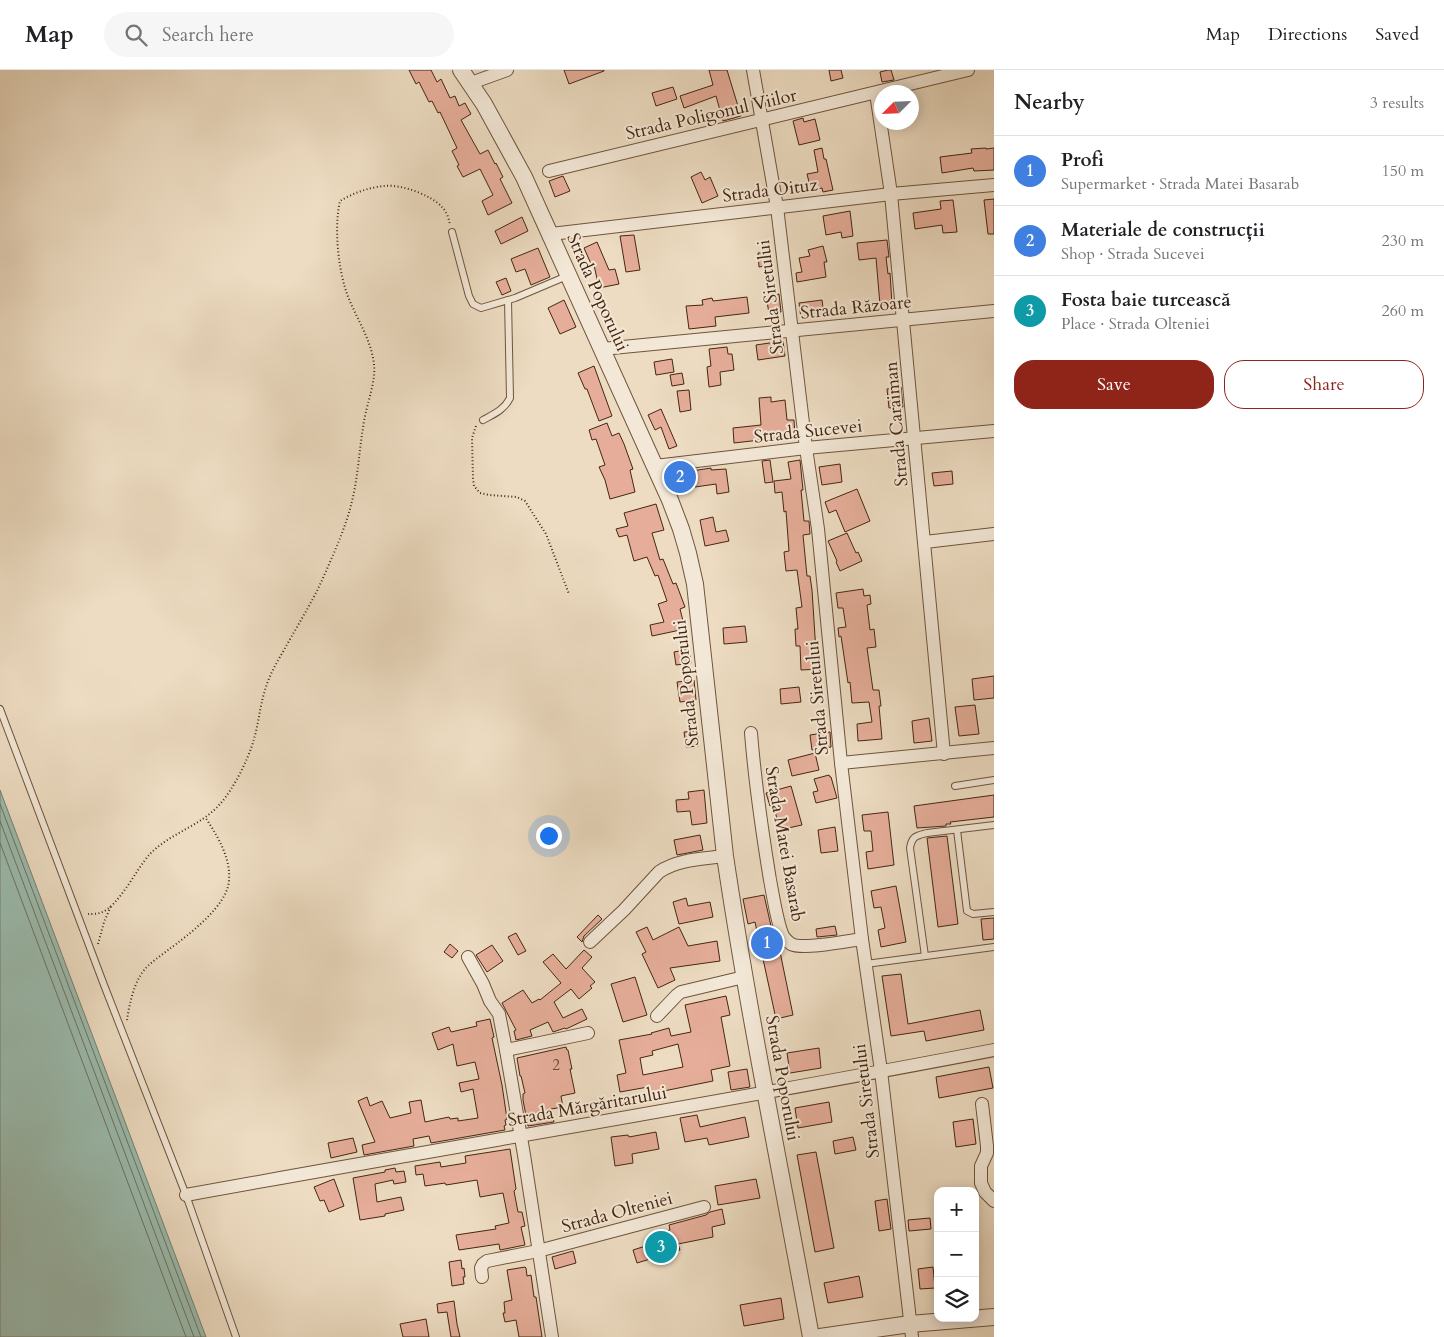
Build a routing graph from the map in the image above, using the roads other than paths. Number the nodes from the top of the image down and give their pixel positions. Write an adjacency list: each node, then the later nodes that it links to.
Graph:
1 (507, 70): 4 (street)
2 (753, 70): 7 (street, Strada Siretului)
3 (968, 70): 5 (street, Strada Poligonul Viilor)
4 (466, 76): 14 (street, Strada Poporului)
5 (905, 85)
6 (874, 92): 7 (street, Strada Poligonul Viilor)
7 (762, 120): 9 (street, Strada Poligonul Viilor); 12 (street, Strada Siretului)
8 (882, 130): 11 (street, Strada Caraiman)
9 (550, 171)
10 (994, 186): 11 (street, Strada Oituz)
11 (891, 194): 12 (street, Strada Oituz); 18 (street, Strada Caraiman)
12 (777, 208): 14 (street, Strada Oituz); 19 (street, Strada Siretului)
13 (452, 232): 16 (lane)
14 (550, 234): 15 (street, Strada Poporului)
15 (569, 275): 16 (lane); 20 (street, Strada Poporului)
16 (508, 300): 21 (lane)
17 (994, 312): 18 (street, Strada Răzoare)
18 (904, 320): 19 (street, Strada Răzoare); 23 (street, Strada Caraiman)
19 (791, 330): 20 (street, Strada Răzoare); 24 (street, Strada Siretului)
20 (602, 349): 25 (street, Strada Poporului)
21 (483, 420)
22 (994, 431): 23 (street, Strada Sucevei)
23 (915, 438): 24 (street, Strada Sucevei); 27 (street, Strada Caraiman)
24 (806, 448): 25 (street, Strada Sucevei); 32 (street, Strada Siretului)
25 (655, 466): 37 (street, Strada Poporului)
26 (994, 534): 27 (street)
27 (925, 542): 31 (street, Strada Caraiman)
28 (0, 709): 54 (lane)
29 (752, 733): 39 (street, Strada Matei Basarab)
30 (994, 748): 31 (street)
31 (944, 754): 32 (street)
32 (841, 764): 39 (street, Strada Siretului)
33 (994, 780): 34 (lane)
34 (955, 786)
35 (994, 825): 36 (lane)
36 (958, 830): 38 (lane); 42 (lane)
37 (725, 856): 40 (street); 45 (street, Strada Poporului)
38 (994, 912)
39 (862, 939): 44 (street, Strada Siretului)
40 (590, 942)
41 (994, 947): 42 (lane)
42 (924, 956): 44 (lane)
43 (468, 957): 48 (street)
44 (866, 964): 50 (street, Strada Siretului)
45 (744, 977): 46 (street); 51 (street, Strada Poporului)
46 (656, 1016)
47 (588, 1033): 48 (street)
48 (506, 1050): 53 (street)
49 (994, 1050): 50 (street, Strada Mărgăritarului)
50 (881, 1072): 51 (street, Strada Mărgăritarului); 60 (street, Strada Siretului)
51 (766, 1093): 53 (street, Strada Mărgăritarului); 63 (street, Strada Poporului)
52 (982, 1104): 55 (street)
53 (521, 1136): 54 (street, Strada Mărgăritarului); 57 (street)
54 (186, 1195): 61 (lane)
55 (994, 1201)
56 (704, 1207): 57 (street, Strada Olteniei)
57 (538, 1251): 58 (street, Strada Olteniei); 62 (street)
58 (482, 1277)
59 (994, 1317): 60 (street)
60 (911, 1331): 64 (street)
61 (236, 1337)
62 (552, 1337)
63 (811, 1337)
64 (820, 1337)

